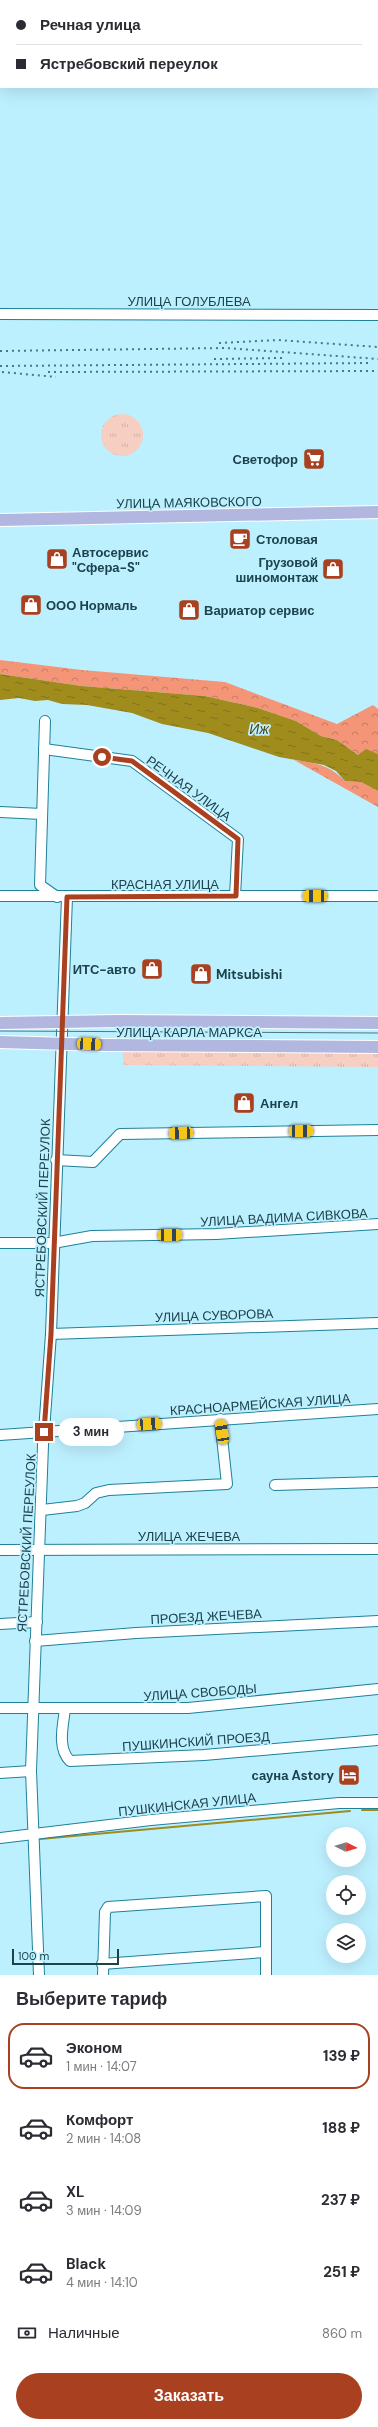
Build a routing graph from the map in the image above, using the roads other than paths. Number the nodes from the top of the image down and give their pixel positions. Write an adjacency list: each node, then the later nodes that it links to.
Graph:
1 (0, 314): 2 (street, УЛИЦА ГОЛУБЛЕВА)
2 (378, 315)
3 (378, 512): 4 (main road, УЛИЦА МАЯКОВСКОГО)
4 (0, 520)
5 (45, 721): 6 (street)
6 (44, 749): 8 (street); 10 (street, РЕЧНАЯ УЛИЦА)
7 (0, 812): 8 (street)
8 (42, 814): 12 (street)
9 (0, 896): 12 (street, КРАСНАЯ УЛИЦА)
10 (236, 896): 11 (street, КРАСНАЯ УЛИЦА); 12 (street, КРАСНАЯ УЛИЦА)
11 (378, 896)
12 (62, 897): 13 (street, ЯСТРЕБОВСКИЙ ПЕРЕУЛОК)
13 (63, 1022): 14 (main road, УЛИЦА КАРЛА МАРКСА); 15 (main road, УЛИЦА КАРЛА МАРКСА); 17 (street, ЯСТРЕБОВСКИЙ ПЕРЕУЛОК)
14 (0, 1023)
15 (378, 1023)
16 (0, 1042): 17 (main road, УЛИЦА КАРЛА МАРКСА)
17 (62, 1043): 18 (main road, УЛИЦА КАРЛА МАРКСА); 20 (street, ЯСТРЕБОВСКИЙ ПЕРЕУЛОК)
18 (378, 1047)
19 (378, 1130): 20 (street)
20 (56, 1160): 23 (street, ЯСТРЕБОВСКИЙ ПЕРЕУЛОК)
21 (378, 1224): 23 (street, УЛИЦА ВАДИМА СИВКОВА)
22 (0, 1243): 23 (street, УЛИЦА ВАДИМА СИВКОВА)
23 (53, 1243): 25 (street, ЯСТРЕБОВСКИЙ ПЕРЕУЛОК)
24 (378, 1323): 25 (street, УЛИЦА СУВОРОВА)
25 (51, 1334): 28 (street, ЯСТРЕБОВСКИЙ ПЕРЕУЛОК)
26 (378, 1409): 27 (street, КРАСНОАРМЕЙСКАЯ УЛИЦА)
27 (220, 1419): 28 (street, КРАСНОАРМЕЙСКАЯ УЛИЦА); 32 (street)
28 (44, 1432): 29 (street, КРАСНОАРМЕЙСКАЯ УЛИЦА); 32 (street, ЯСТРЕБОВСКИЙ ПЕРЕУЛОК)
29 (0, 1435)
30 (378, 1482): 31 (street)
31 (275, 1485)
32 (42, 1510): 33 (street, ЯСТРЕБОВСКИЙ ПЕРЕУЛОК)
33 (39, 1549): 34 (street, УЛИЦА ЖЕЧЕВА); 35 (street, УЛИЦА ЖЕЧЕВА); 37 (street, ЯСТРЕБОВСКИЙ ПЕРЕУЛОК)
34 (378, 1549)
35 (0, 1550)
36 (378, 1621): 39 (street, ПРОЕЗД ЖЕЧЕВА)
37 (37, 1622): 38 (street); 39 (street, ЯСТРЕБОВСКИЙ ПЕРЕУЛОК)
38 (0, 1624)
39 (35, 1641): 41 (street, ЯСТРЕБОВСКИЙ ПЕРЕУЛОК)
40 (378, 1689): 43 (street, УЛИЦА СВОБОДЫ)
41 (34, 1707): 42 (street, УЛИЦА СВОБОДЫ); 43 (street, УЛИЦА СВОБОДЫ); 45 (street, ЯСТРЕБОВСКИЙ ПЕРЕУЛОК)
42 (0, 1708)
43 (64, 1709): 44 (street, ПУШКИНСКИЙ ПРОЕЗД)
44 (378, 1740)
45 (31, 1772): 46 (street); 48 (street, ЯСТРЕБОВСКИЙ ПЕРЕУЛОК)
46 (0, 1773)
47 (378, 1803): 48 (street, ПУШКИНСКАЯ УЛИЦА)
48 (34, 1834): 49 (street, ПУШКИНСКАЯ УЛИЦА); 52 (street, ЯСТРЕБОВСКИЙ ПЕРЕУЛОК)
49 (0, 1838)
50 (265, 1952): 51 (street); 51 (street); 54 (street)
51 (102, 1964): 53 (street)
52 (40, 1975)
53 (103, 1975)
54 (266, 1975)

